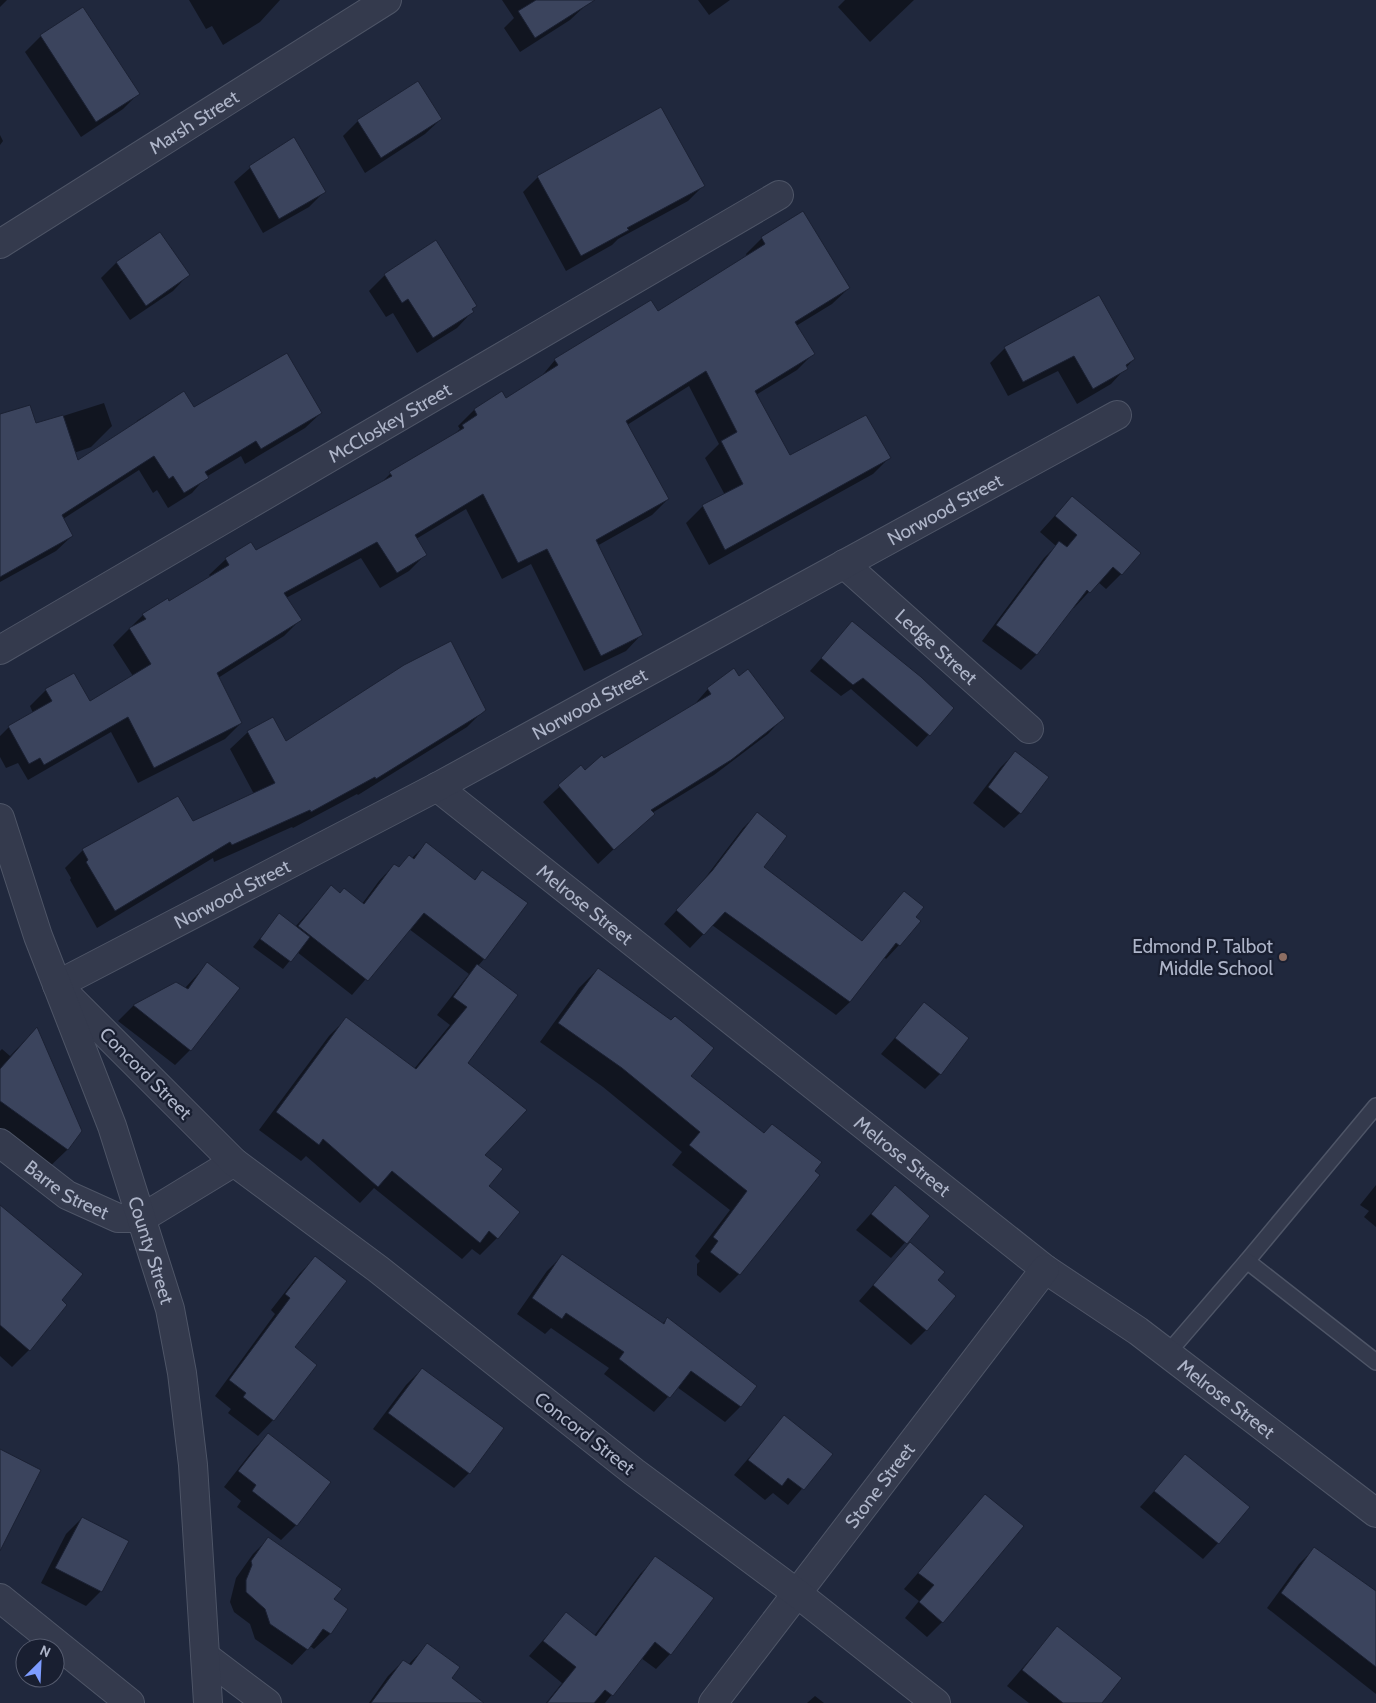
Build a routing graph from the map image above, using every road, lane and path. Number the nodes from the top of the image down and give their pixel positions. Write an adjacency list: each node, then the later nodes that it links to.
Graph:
1 (387, 0): 3 (street, Marsh Street)
2 (779, 195): 6 (street, McCloskey Street)
3 (0, 244)
4 (1117, 415): 5 (street, Norwood Street)
5 (844, 564): 7 (street, Ledge Street); 8 (street, Norwood Street)
6 (0, 650)
7 (1029, 729)
8 (436, 786): 10 (street, Norwood Street); 16 (street, Melrose Street)
9 (0, 818): 10 (street, County Street)
10 (57, 985): 13 (street, Concord Street); 14 (street, County Street)
11 (1376, 1106): 15 (lane)
12 (0, 1142): 14 (street, Barre Street)
13 (234, 1162): 14 (street); 20 (street, Concord Street)
14 (142, 1218): 22 (street, County Street)
15 (1247, 1261): 17 (lane); 18 (lane)
16 (1045, 1269): 17 (street, Melrose Street); 20 (street, Stone Street)
17 (1167, 1354): 19 (street, Melrose Street)
18 (1376, 1362)
19 (1376, 1514)
20 (798, 1594): 26 (street, Stone Street); 27 (street, Concord Street)
21 (0, 1598): 23 (street)
22 (206, 1657): 24 (street, County Street); 25 (street)
23 (130, 1703)
24 (208, 1703)
25 (267, 1703)
26 (713, 1703)
27 (936, 1703)

